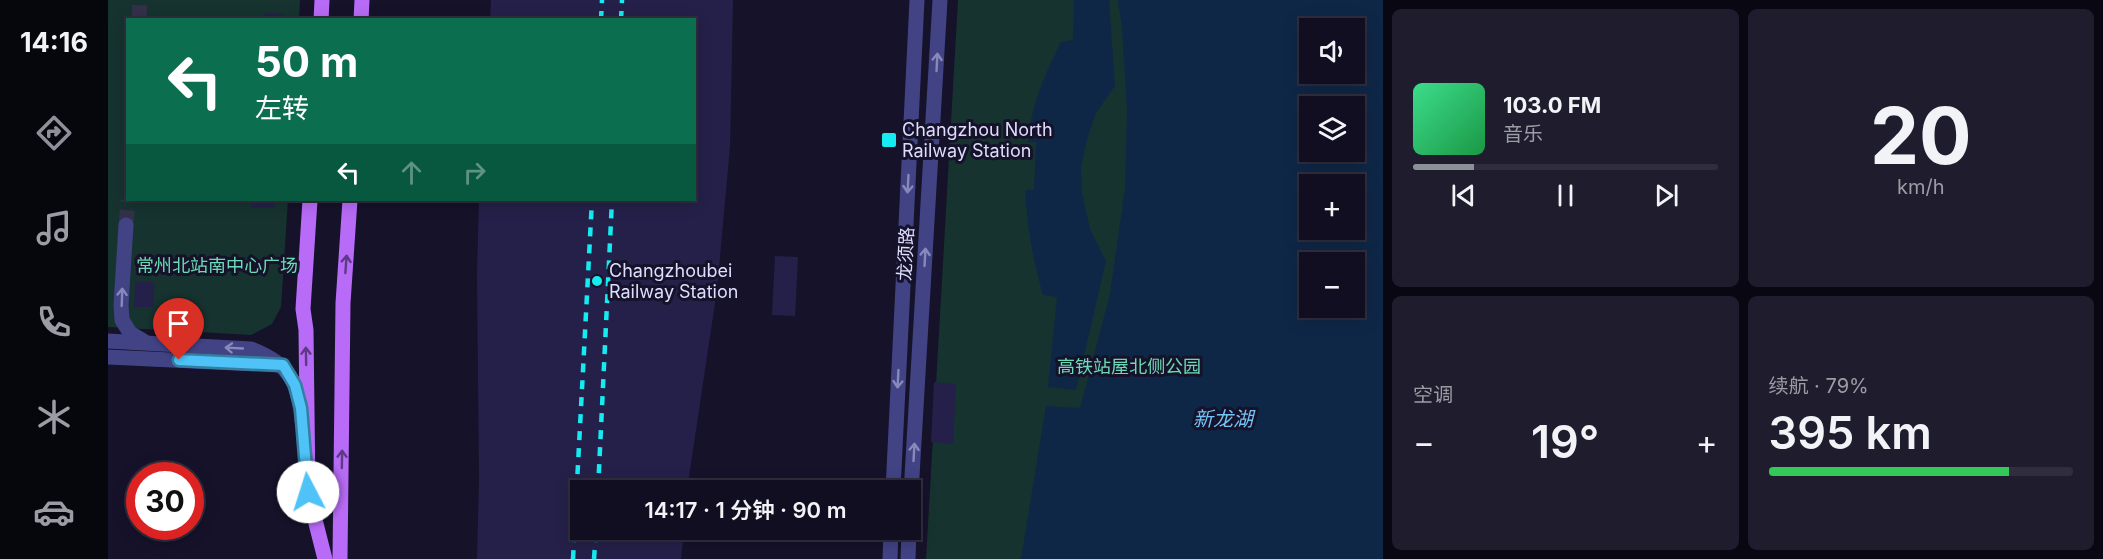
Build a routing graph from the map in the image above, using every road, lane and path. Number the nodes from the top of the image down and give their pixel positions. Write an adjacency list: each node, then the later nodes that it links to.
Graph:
1 (322, 0): 5 (main road)
2 (362, 0): 6 (main road)
3 (917, 0): 14 (street, 龙须路, one-way to 14)
4 (940, 0): 15 (street, 龙须路, one-way to 4)
5 (321, 18)
6 (361, 18)
7 (310, 201): 16 (main road, one-way to 7)
8 (350, 201): 20 (main road, one-way to 8)
9 (126, 225): 11 (street, one-way to 9)
10 (108, 341): 11 (street)
11 (148, 344): 13 (street, one-way to 11)
12 (108, 357): 13 (street)
13 (283, 365): 16 (street)
14 (893, 480)
15 (912, 480)
16 (308, 492): 19 (main road)
17 (891, 540): 21 (street)
18 (909, 540): 22 (street)
19 (325, 559)
20 (340, 559)
21 (890, 559)
22 (908, 559)

